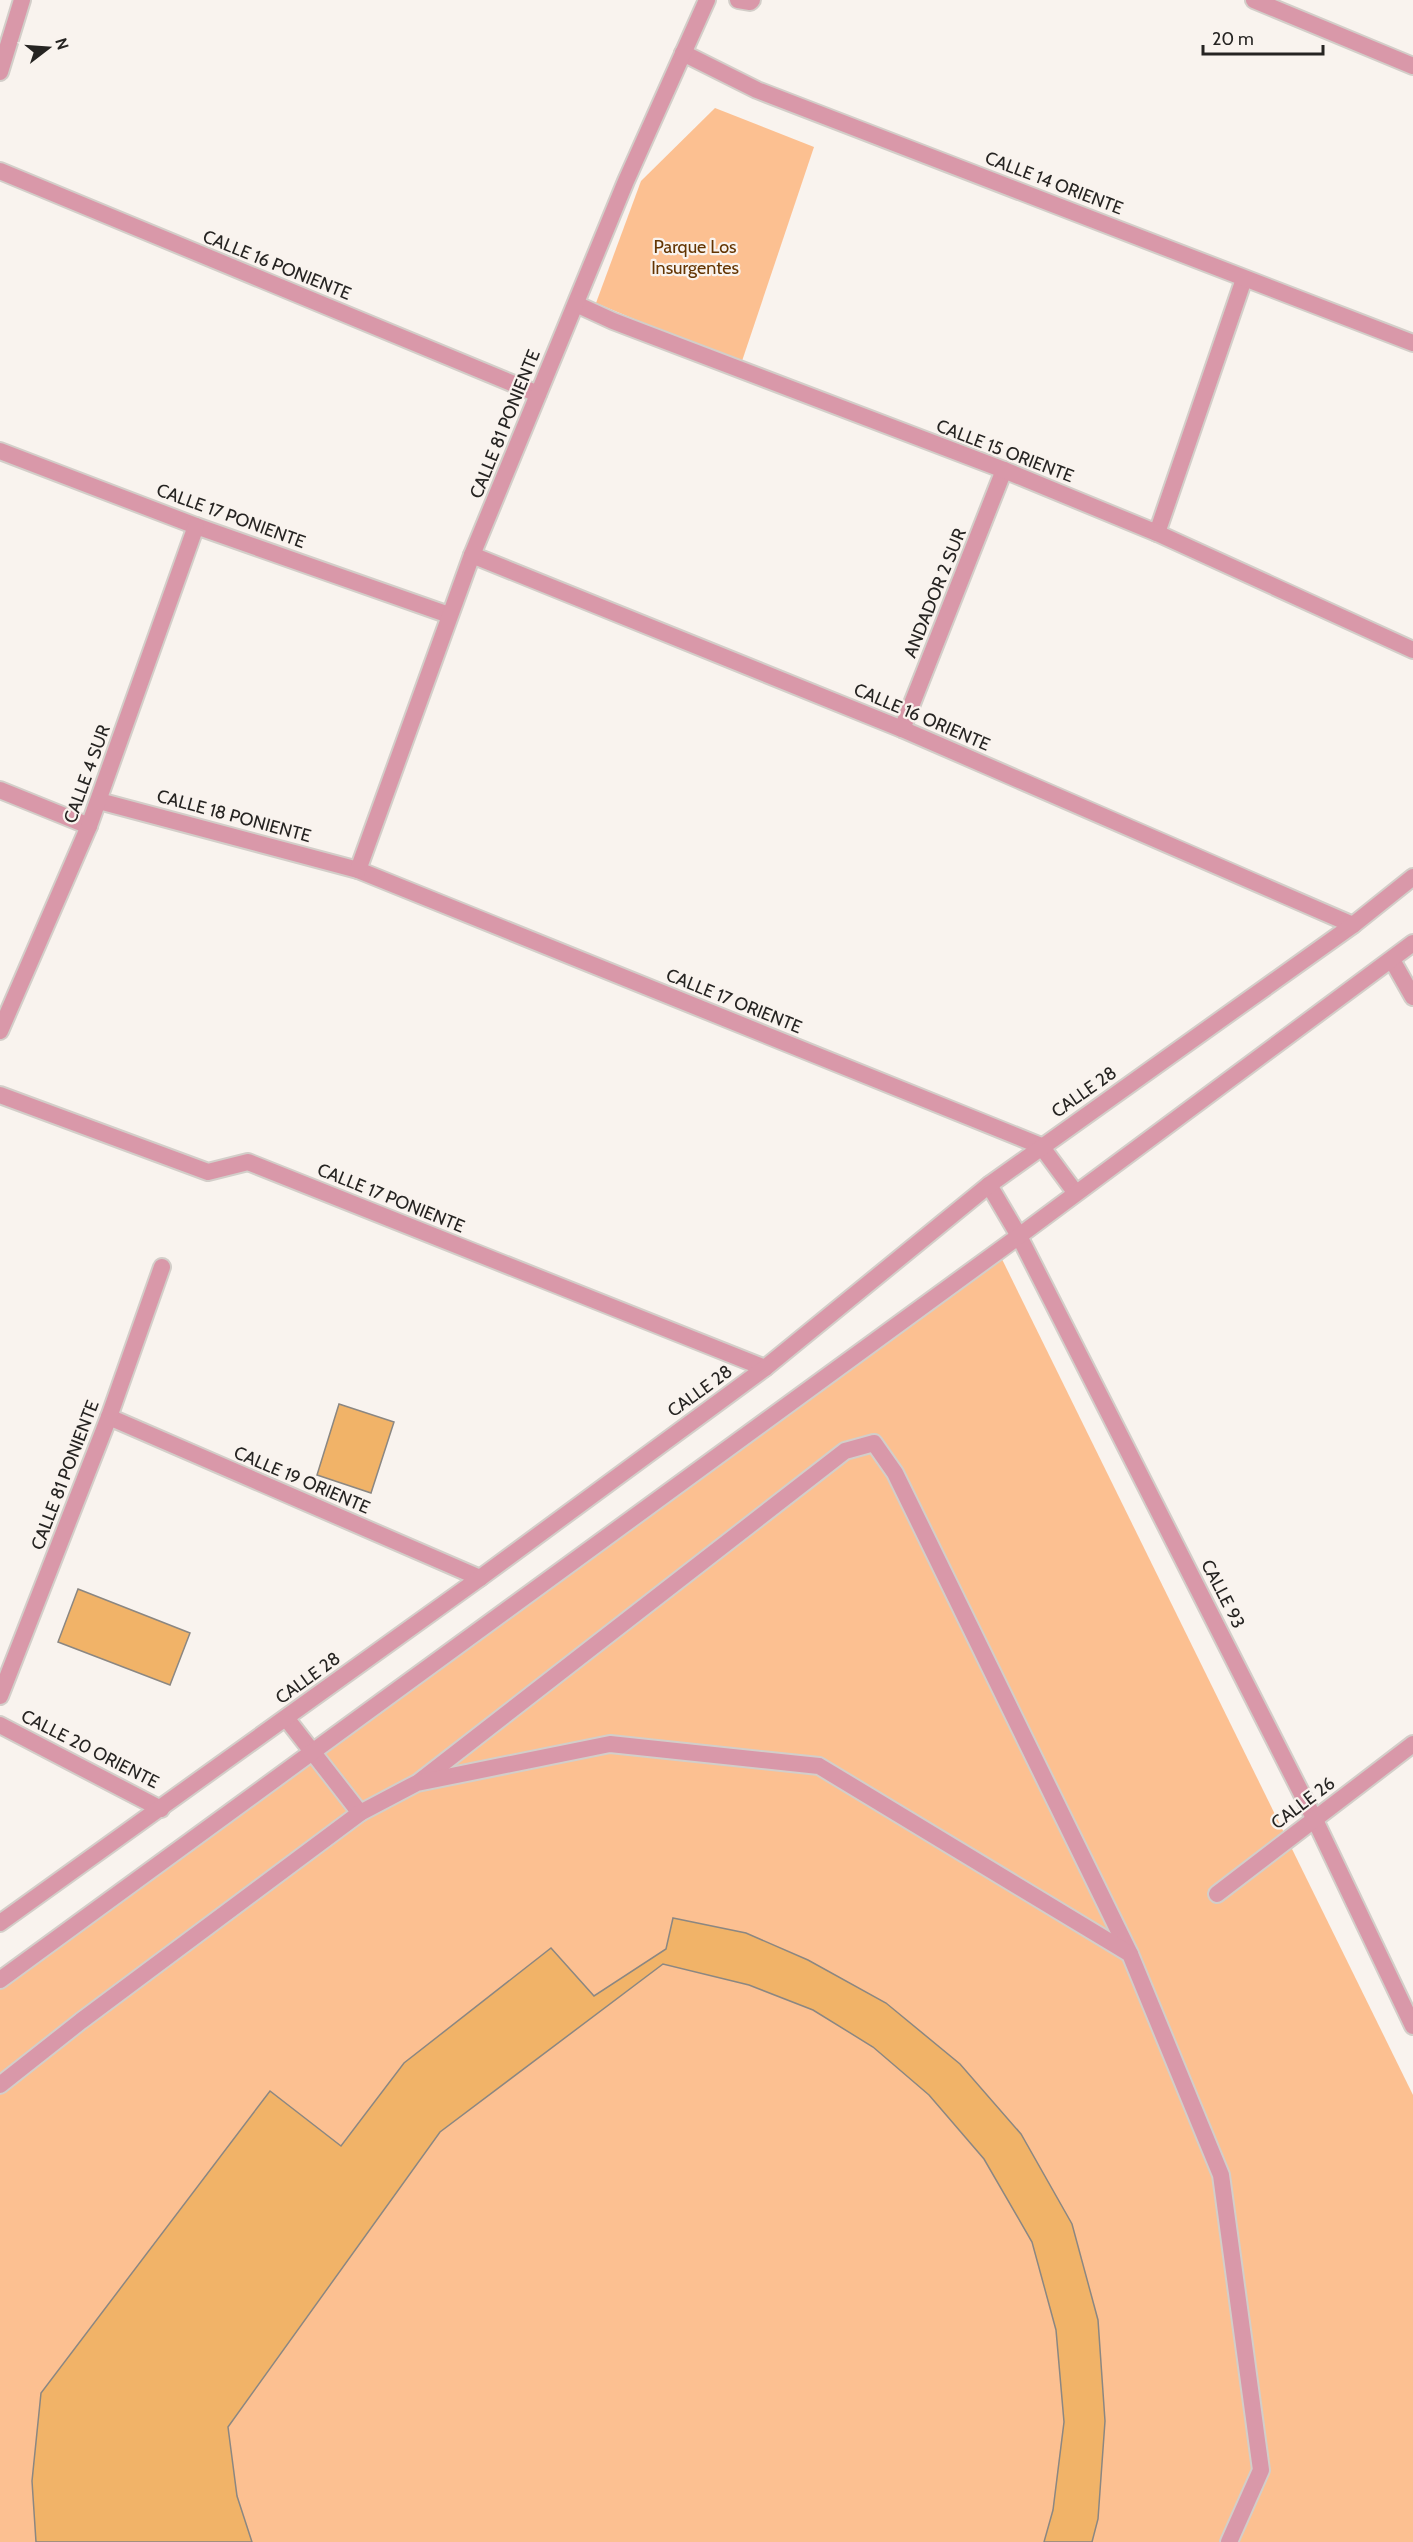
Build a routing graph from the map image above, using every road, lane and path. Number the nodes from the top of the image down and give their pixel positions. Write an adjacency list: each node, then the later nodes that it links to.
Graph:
1 (22, 0): 8 (street)
2 (707, 0): 6 (street, CALLE 81 PONIENTE)
3 (738, 0): 4 (street)
4 (752, 0)
5 (1254, 0): 7 (street)
6 (684, 53): 10 (street, CALLE 14 ORIENTE); 11 (street, CALLE 81 PONIENTE)
7 (1413, 66)
8 (0, 72)
9 (0, 171): 13 (street, CALLE 16 PONIENTE)
10 (1244, 279): 12 (street, CALLE 14 ORIENTE); 17 (street)
11 (576, 304): 13 (street, CALLE 81 PONIENTE); 15 (street, CALLE 15 ORIENTE)
12 (1413, 343)
13 (538, 394): 18 (street, CALLE 81 PONIENTE)
14 (0, 451): 16 (street, CALLE 17 PONIENTE)
15 (1004, 471): 17 (street, CALLE 15 ORIENTE); 21 (street, ANDADOR 2 SUR)
16 (196, 526): 19 (street, CALLE 17 PONIENTE); 23 (street, CALLE 4 SUR)
17 (1157, 533): 20 (street, CALLE 15 ORIENTE)
18 (472, 555): 19 (street, CALLE 81 PONIENTE); 21 (street, CALLE 16 ORIENTE)
19 (449, 615): 25 (street, CALLE 81 PONIENTE)
20 (1413, 650)
21 (902, 729): 27 (street, CALLE 16 ORIENTE)
22 (0, 790): 24 (street)
23 (99, 801): 24 (street, CALLE 4 SUR); 25 (street, CALLE 18 PONIENTE)
24 (90, 826): 31 (street, CALLE 4 SUR)
25 (358, 870): 33 (street, CALLE 17 ORIENTE)
26 (1413, 877): 27 (street, CALLE 28)
27 (1353, 925): 33 (street, CALLE 28)
28 (1413, 943): 29 (street)
29 (1392, 960): 30 (street); 35 (street)
30 (1413, 997)
31 (0, 1031)
32 (0, 1095): 38 (street, CALLE 17 PONIENTE)
33 (1041, 1146): 34 (street, CALLE 28); 35 (street)
34 (989, 1185): 36 (street, CALLE 93); 38 (street, CALLE 28)
35 (1075, 1192): 36 (street)
36 (1019, 1236): 45 (street); 49 (street, CALLE 93)
37 (162, 1267): 39 (street, CALLE 81 PONIENTE)
38 (765, 1368): 40 (street, CALLE 28)
39 (109, 1417): 40 (street, CALLE 19 ORIENTE); 41 (street, CALLE 81 PONIENTE)
40 (480, 1578): 42 (street, CALLE 28)
41 (0, 1696)
42 (286, 1719): 45 (street); 47 (street, CALLE 28)
43 (0, 1725): 47 (street, CALLE 20 ORIENTE)
44 (1413, 1744): 49 (street, CALLE 26)
45 (313, 1752): 48 (street); 53 (street)
46 (417, 1783): 48 (street); 52 (street); 52 (street)
47 (161, 1809): 51 (street, CALLE 28)
48 (360, 1813): 55 (street)
49 (1314, 1818): 50 (street, CALLE 26); 54 (street, CALLE 93)
50 (1217, 1894)
51 (0, 1923)
52 (1130, 1954): 56 (street)
53 (0, 1980)
54 (1413, 2026)
55 (0, 2085)
56 (1229, 2542)

